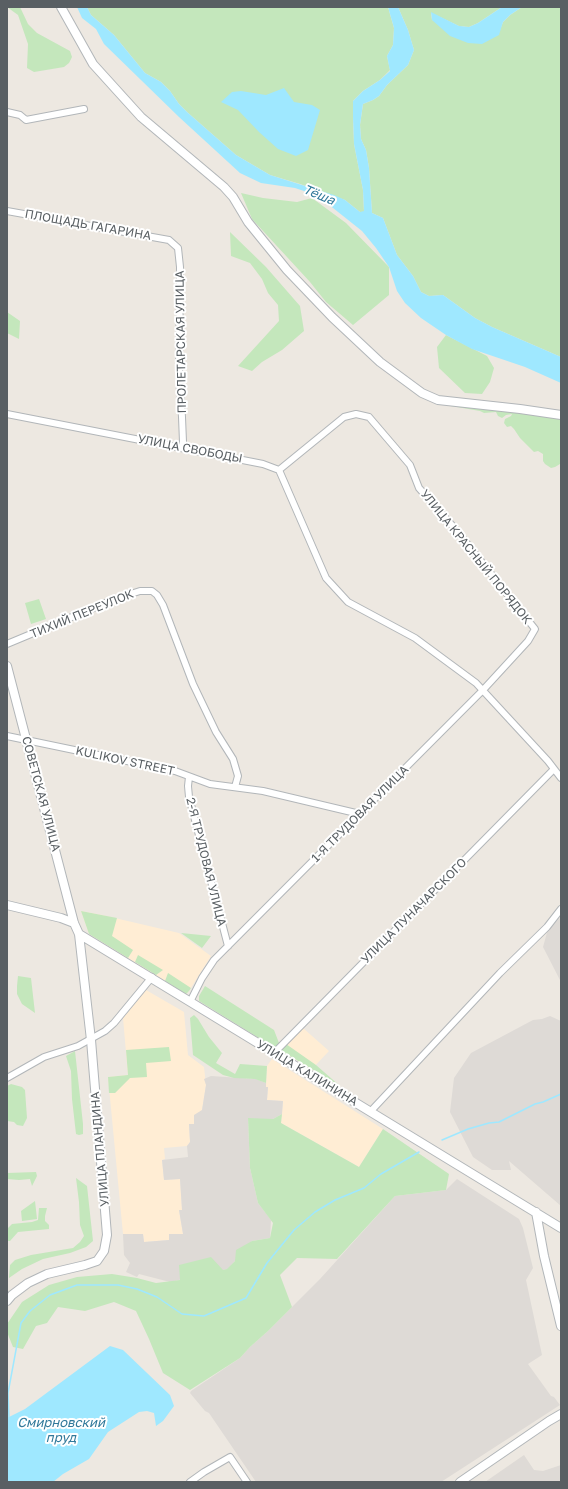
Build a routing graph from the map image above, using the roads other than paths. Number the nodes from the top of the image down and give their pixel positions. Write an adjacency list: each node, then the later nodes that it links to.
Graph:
1 (61, 7): 7 (street)
2 (84, 109): 3 (street)
3 (7, 112)
4 (7, 211): 5 (street, ПЛОЩАДЬ ГАГАРИНА)
5 (169, 240): 8 (street, ПРОЛЕТАРСКАЯ УЛИЦА)
6 (7, 414): 8 (street, УЛИЦА СВОБОДЫ)
7 (561, 416)
8 (182, 447): 9 (street, УЛИЦА СВОБОДЫ)
9 (279, 470): 10 (street, УЛИЦА КРАСНЫЙ ПОРЯДОК); 13 (street)
10 (535, 630): 13 (street, 1-Я ТРУДОВАЯ УЛИЦА)
11 (7, 644): 19 (street, ТИХИЙ ПЕРЕУЛОК)
12 (7, 666): 15 (street, СОВЕТСКАЯ УЛИЦА)
13 (483, 690): 16 (street); 20 (street, 1-Я ТРУДОВАЯ УЛИЦА)
14 (7, 736): 15 (street, KULIKOV STREET)
15 (26, 740): 17 (street, KULIKOV STREET); 23 (street, СОВЕТСКАЯ УЛИЦА)
16 (554, 769): 18 (street); 29 (street, УЛИЦА ЛУНАЧАРСКОГО)
17 (189, 777): 19 (street, KULIKOV STREET); 25 (street, 2-Я ТРУДОВАЯ УЛИЦА)
18 (561, 778)
19 (235, 787): 20 (street, KULIKOV STREET)
20 (360, 814): 25 (street, 1-Я ТРУДОВАЯ УЛИЦА)
21 (7, 905): 23 (street)
22 (561, 909): 31 (street)
23 (74, 923): 24 (street, СОВЕТСКАЯ УЛИЦА)
24 (79, 934): 26 (street, УЛИЦА КАЛИНИНА); 28 (street, УЛИЦА ПЛАНДИНА)
25 (228, 946): 27 (street, 1-Я ТРУДОВАЯ УЛИЦА)
26 (152, 977): 27 (street, УЛИЦА КАЛИНИНА); 28 (street)
27 (190, 1002): 29 (street, УЛИЦА КАЛИНИНА)
28 (91, 1040): 30 (street); 34 (street, УЛИЦА ПЛАНДИНА)
29 (274, 1053): 31 (street, УЛИЦА КАЛИНИНА)
30 (7, 1078)
31 (370, 1112): 32 (street, УЛИЦА КАЛИНИНА)
32 (536, 1212): 33 (street, УЛИЦА КАЛИНИНА); 35 (street)
33 (561, 1228)
34 (7, 1301)
35 (561, 1326)
36 (561, 1414): 39 (street)
37 (190, 1482): 38 (street)
38 (247, 1482)
39 (460, 1482)

